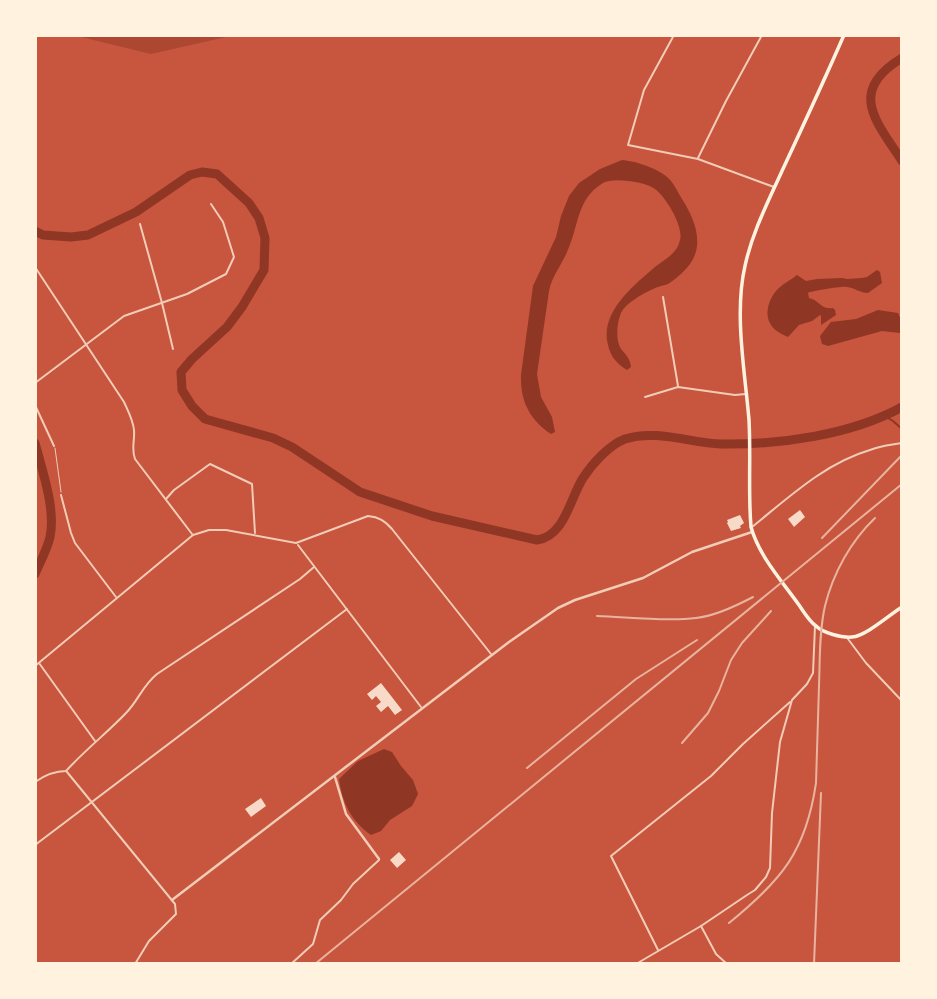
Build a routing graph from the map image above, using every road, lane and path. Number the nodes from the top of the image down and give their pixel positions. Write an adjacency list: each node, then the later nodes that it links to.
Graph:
1 (674, 35): 4 (street)
2 (762, 35): 4 (street)
3 (844, 35): 5 (main road)
4 (698, 159): 5 (street)
5 (775, 187): 15 (main road)
6 (211, 204): 10 (street)
7 (140, 224): 10 (street)
8 (35, 267): 11 (street)
9 (663, 297): 14 (street)
10 (162, 303): 11 (street); 12 (street)
11 (86, 343): 13 (street); 21 (street)
12 (173, 349)
13 (35, 383)
14 (678, 387): 15 (street); 16 (street)
15 (746, 394): 22 (main road)
16 (645, 397)
17 (35, 405): 19 (street)
18 (902, 443): 22 (street)
19 (54, 446): 20 (lane)
20 (61, 495): 27 (street)
21 (165, 499): 23 (street); 24 (street)
22 (752, 530): 30 (main road); 32 (street)
23 (193, 535): 24 (street); 27 (street)
24 (255, 535): 25 (street)
25 (296, 543): 26 (street); 32 (street)
26 (314, 567): 29 (street); 38 (street)
27 (116, 598): 33 (street)
28 (902, 607): 31 (main road)
29 (346, 609): 37 (street); 42 (street)
30 (815, 626): 31 (main road); 35 (street)
31 (846, 637): 36 (street)
32 (492, 655): 37 (street)
33 (39, 662): 34 (street); 38 (street)
34 (35, 666)
35 (792, 700): 46 (street); 47 (street)
36 (902, 701)
37 (422, 708): 40 (street)
38 (96, 741): 39 (street)
39 (66, 771): 41 (street); 42 (street)
40 (334, 776): 44 (street); 45 (street)
41 (35, 782)
42 (92, 802): 43 (street); 45 (street)
43 (35, 845)
44 (379, 859): 50 (street)
45 (172, 900): 49 (street)
46 (701, 926): 47 (street); 52 (street)
47 (658, 951): 51 (street)
48 (902, 954): 53 (lane)
49 (135, 964)
50 (291, 964)
51 (636, 964)
52 (727, 964)
53 (901, 964)

